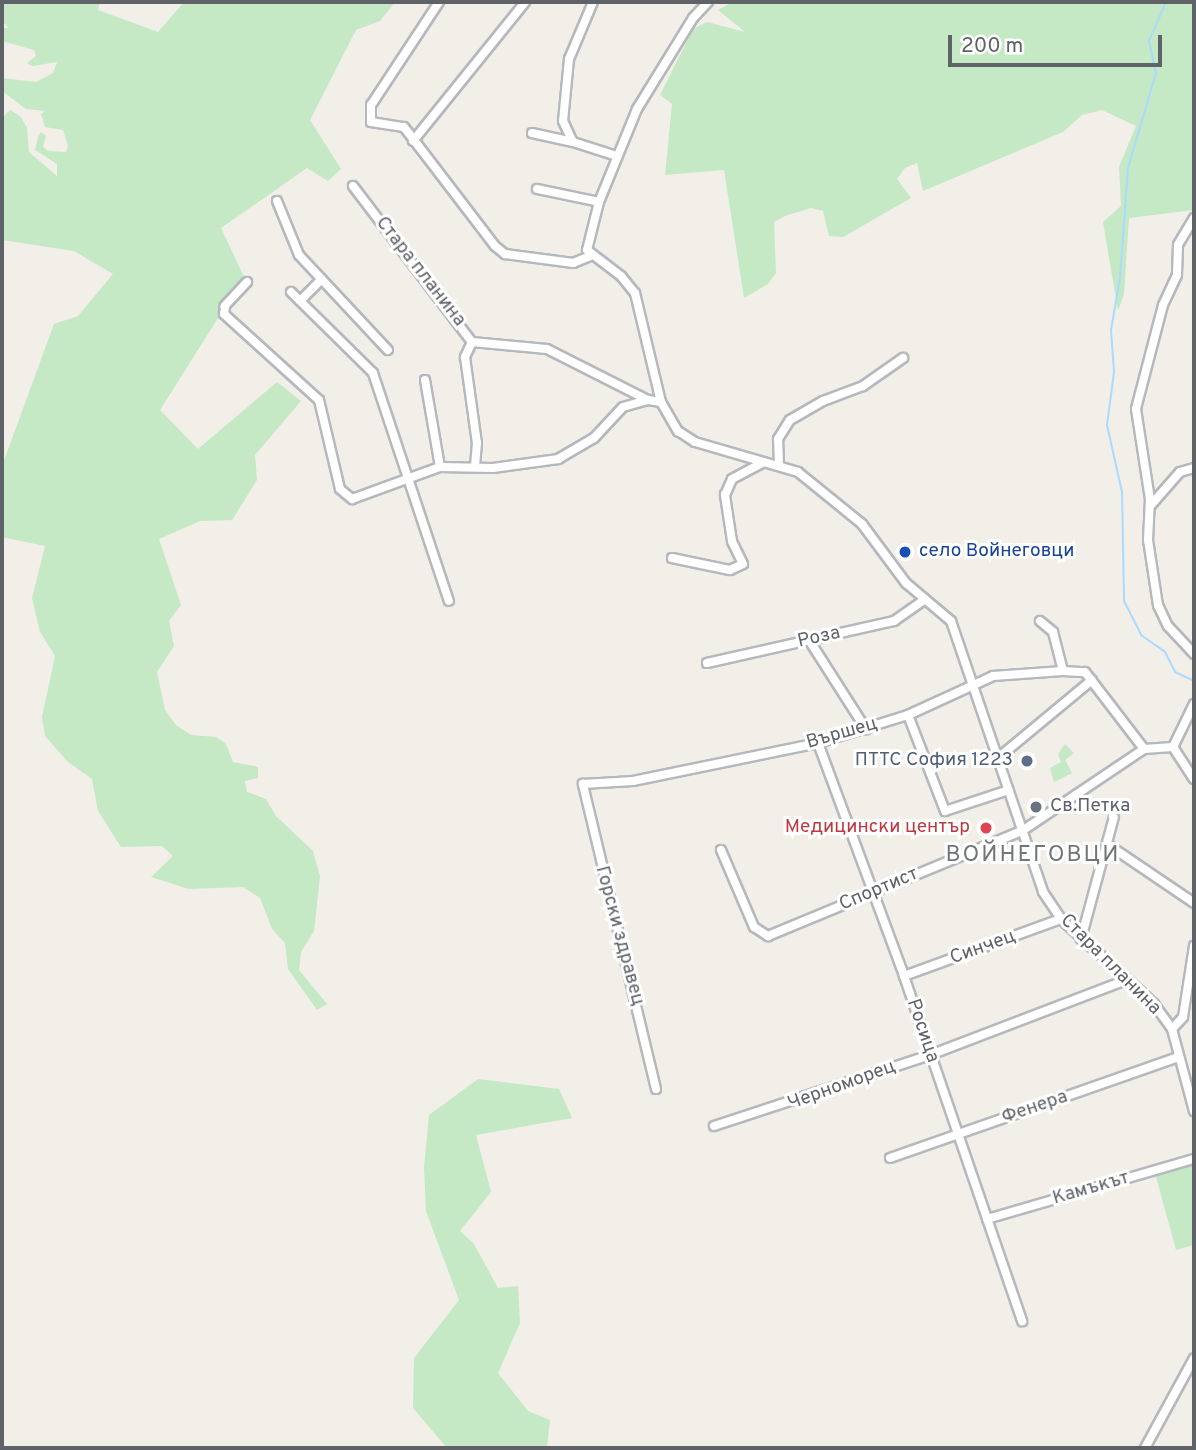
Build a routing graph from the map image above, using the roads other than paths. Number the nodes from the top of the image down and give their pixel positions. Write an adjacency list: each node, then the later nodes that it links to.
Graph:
1 (439, 2): 8 (street)
2 (526, 2): 8 (street)
3 (593, 2): 9 (street)
4 (696, 2): 6 (street)
5 (708, 2): 6 (street)
6 (693, 18): 10 (street)
7 (532, 133): 9 (street)
8 (413, 141): 16 (street)
9 (573, 142): 10 (street)
10 (617, 156): 14 (street)
11 (353, 187): 21 (street, Стара планина)
12 (537, 189): 14 (street)
13 (277, 201): 17 (street)
14 (599, 201): 16 (street)
15 (1194, 218): 33 (street)
16 (590, 256): 26 (street, Стара планина)
17 (320, 281): 20 (street); 22 (street)
18 (247, 282): 32 (street)
19 (291, 292): 20 (street)
20 (300, 301): 32 (street)
21 (472, 342): 25 (street, Стара планина); 30 (street)
22 (388, 350)
23 (903, 358): 28 (street)
24 (425, 380): 29 (street)
25 (648, 400): 26 (street); 30 (street)
26 (661, 402): 27 (street, Стара планина)
27 (764, 462): 28 (street, Стара планина); 34 (street)
28 (779, 465): 35 (street, Стара планина)
29 (440, 467): 30 (street); 32 (street)
30 (475, 467)
31 (1194, 468): 33 (street)
32 (409, 477): 36 (street)
33 (1150, 506): 39 (street)
34 (672, 558)
35 (925, 599): 38 (street, Роза); 43 (street, Стара планина)
36 (449, 601)
37 (1041, 621): 41 (street)
38 (809, 640): 40 (street, Роза); 46 (street)
39 (1194, 654)
40 (707, 663)
41 (1063, 671): 42 (street, Вършец); 43 (street, Вършец)
42 (1093, 680): 49 (street); 50 (street)
43 (975, 682): 45 (street, Вършец); 50 (street, Стара планина)
44 (1194, 704): 48 (street)
45 (908, 715): 46 (street, Вършец); 53 (street)
46 (866, 729): 47 (street, Вършец)
47 (818, 743): 52 (street, Вършец); 58 (street, Росица)
48 (1173, 747): 49 (street, Спортист); 51 (street)
49 (1144, 749): 55 (street, Спортист)
50 (998, 758): 53 (street, Стара планина)
51 (1194, 779)
52 (583, 784): 68 (street, Горски здравец)
53 (1009, 790): 55 (street, Стара планина)
54 (1114, 817): 56 (street)
55 (1022, 831): 58 (street, Спортист); 60 (street, Стара планина)
56 (1107, 844): 59 (street); 61 (street)
57 (721, 850): 58 (street, Спортист)
58 (873, 892): 63 (street, Росица)
59 (1194, 903)
60 (1061, 919): 61 (street, Стара планина); 63 (street, Синчец)
61 (1081, 939): 64 (street, Стара планина)
62 (1194, 946): 65 (street)
63 (904, 976): 66 (street, Росица)
64 (1126, 980): 65 (street, Стара планина); 66 (street, Черноморец)
65 (1172, 1029): 67 (street, Стара планина)
66 (930, 1055): 70 (street, Черноморец); 71 (street, Росица)
67 (1180, 1057): 69 (street, Стара планина); 71 (street, Фенера)
68 (656, 1088)
69 (1194, 1111)
70 (714, 1126)
71 (959, 1135): 72 (street, Фенера); 74 (street, Росица)
72 (890, 1158)
73 (1194, 1159): 74 (street, Камъкът)
74 (987, 1219): 75 (street, Росица)
75 (1022, 1321)
76 (1194, 1358): 77 (street)
77 (1145, 1448)

